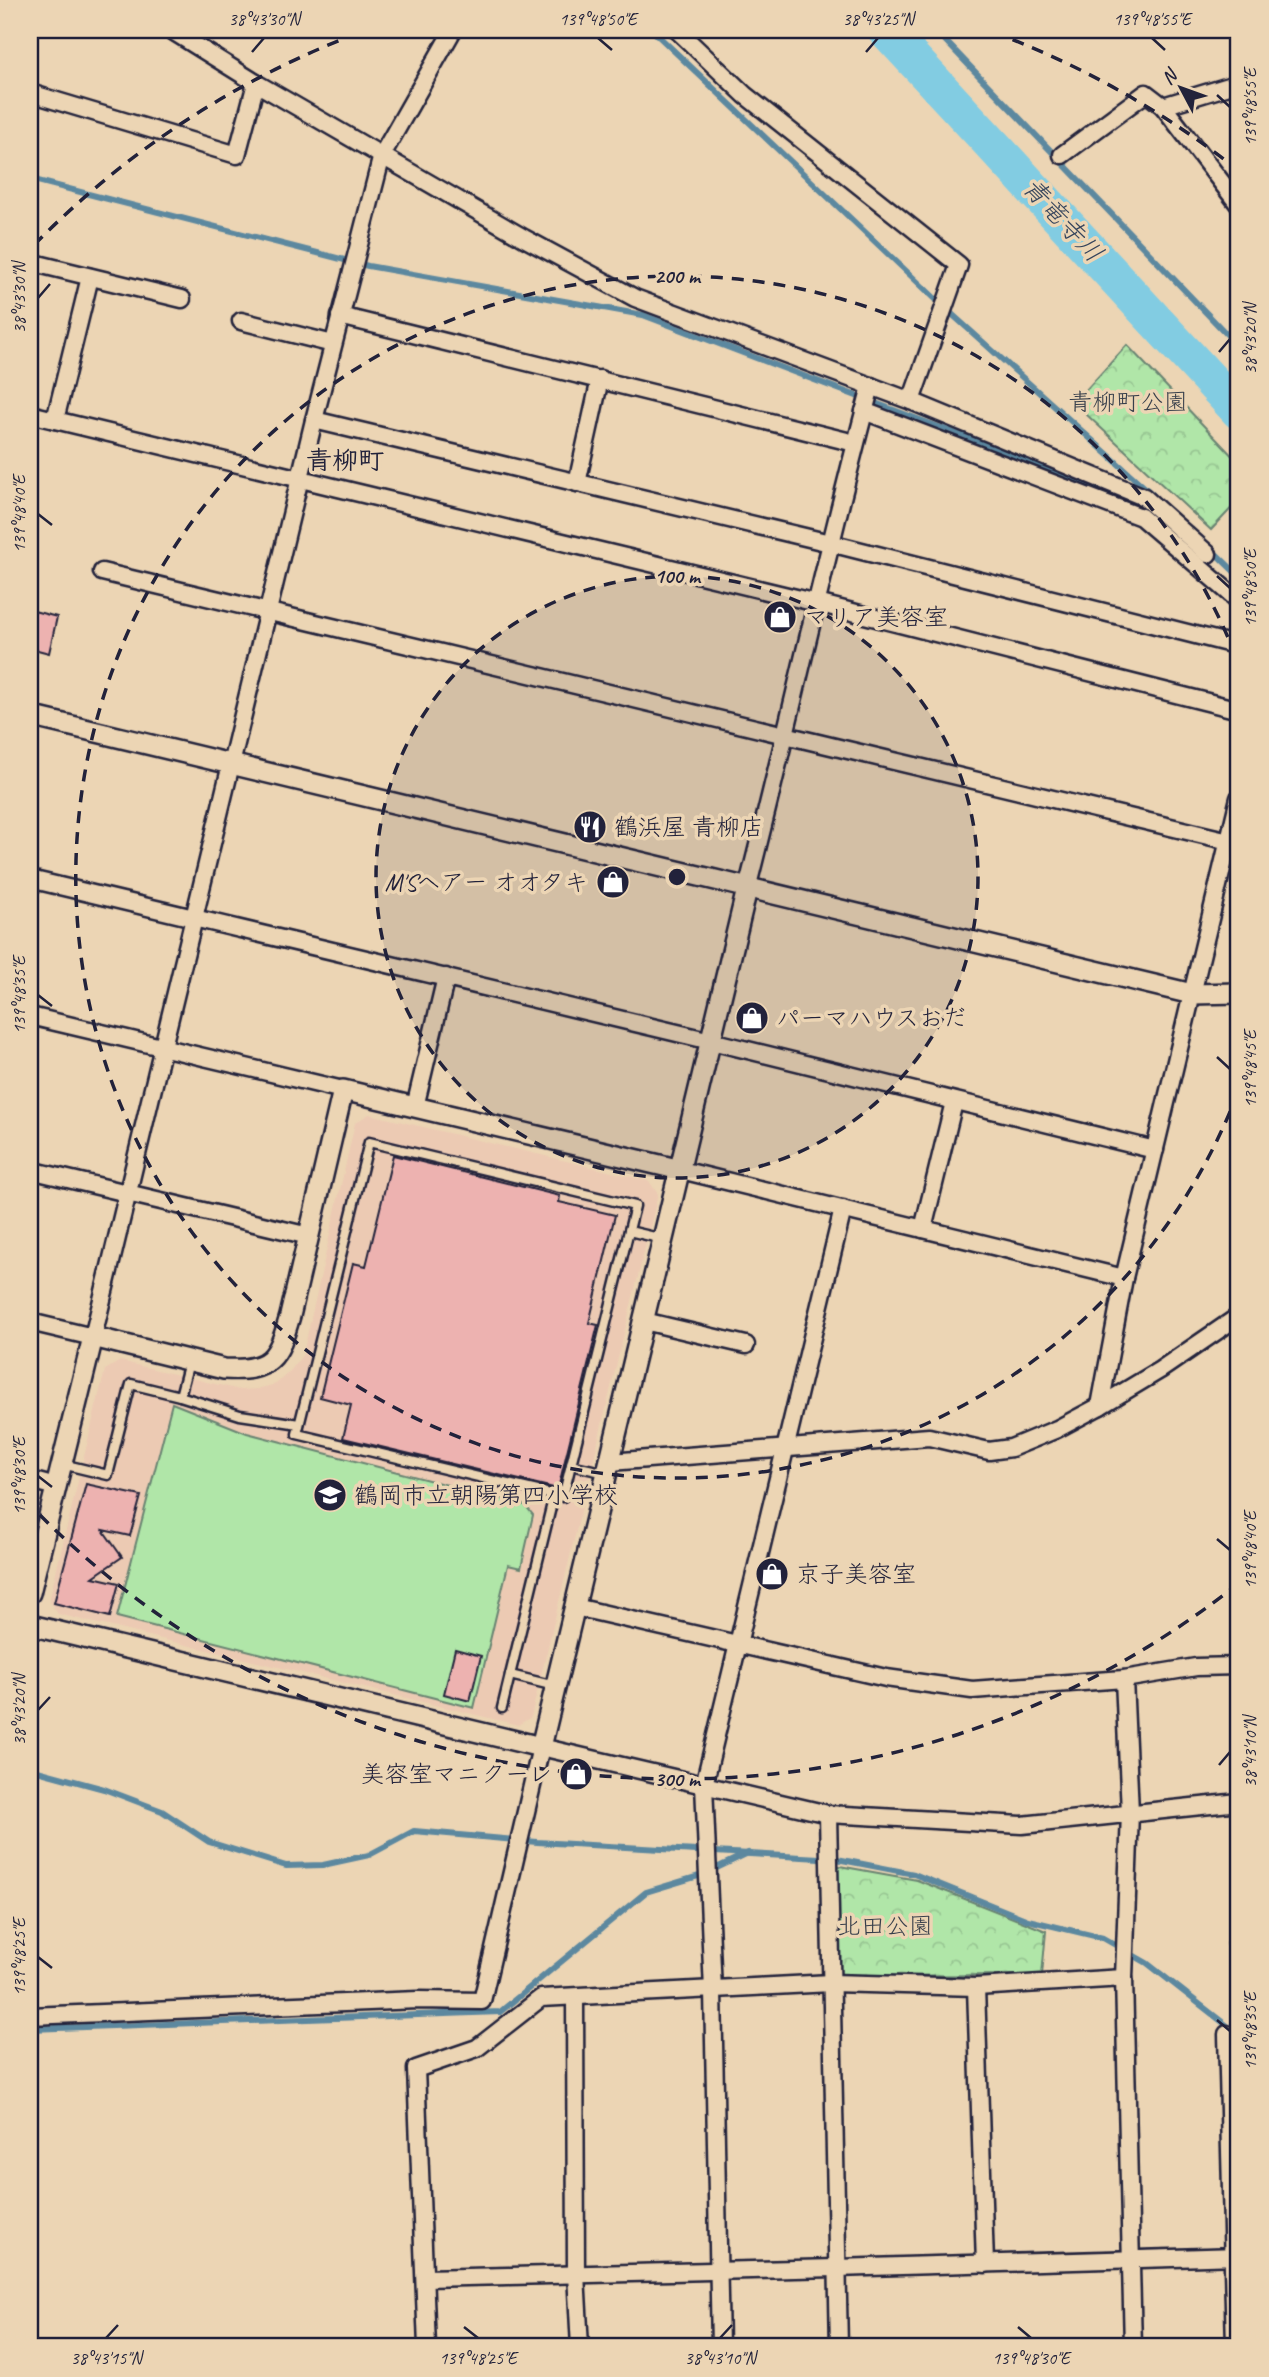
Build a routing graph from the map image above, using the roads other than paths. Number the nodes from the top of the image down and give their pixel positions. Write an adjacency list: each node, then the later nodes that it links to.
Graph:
1 (171, 30): 4 (street)
2 (453, 30): 8 (street)
3 (677, 30): 19 (street)
4 (256, 83): 6 (street); 8 (street)
5 (1239, 83): 7 (street)
6 (30, 93)
7 (1163, 106): 9 (street); 10 (street)
8 (382, 155): 14 (street); 18 (street)
9 (1062, 155)
10 (1239, 205)
11 (30, 262): 12 (street)
12 (90, 277): 13 (street); 22 (street)
13 (182, 299)
14 (340, 316): 16 (street); 17 (street)
15 (241, 321): 16 (street)
16 (332, 344): 23 (street)
17 (600, 379): 24 (street); 26 (street)
18 (871, 386): 19 (street); 20 (street)
19 (911, 401): 28 (street)
20 (864, 411): 24 (street); 30 (street)
21 (30, 414): 22 (street)
22 (55, 420): 25 (street)
23 (314, 420): 25 (street); 26 (street)
24 (855, 443): 27 (street)
25 (300, 479): 31 (street); 32 (street)
26 (577, 483): 27 (street)
27 (830, 543): 31 (street); 33 (street)
28 (1208, 554)
29 (102, 572): 32 (street)
30 (1239, 601)
31 (817, 603): 34 (street); 36 (street)
32 (268, 611): 36 (street); 37 (street)
33 (1239, 646)
34 (1239, 710)
35 (30, 716): 37 (street)
36 (786, 736): 39 (street); 41 (street)
37 (230, 764): 41 (street); 42 (street)
38 (1239, 798): 39 (street)
39 (1229, 841): 45 (street)
40 (30, 878): 42 (street)
41 (747, 889): 45 (street); 47 (street)
42 (193, 917): 43 (street); 48 (street)
43 (446, 977): 47 (street); 51 (street)
44 (1239, 993): 45 (street)
45 (1192, 994): 52 (street)
46 (30, 1016): 48 (street)
47 (710, 1041): 50 (street); 54 (street)
48 (162, 1047): 49 (street); 55 (street)
49 (343, 1090): 51 (street); 59 (street)
50 (954, 1102): 52 (street); 57 (street)
51 (415, 1107): 54 (street)
52 (1155, 1150): 61 (street)
53 (30, 1170): 55 (street)
54 (681, 1170): 56 (street); 60 (street)
55 (127, 1193): 59 (street); 65 (street)
56 (843, 1209): 57 (street); 71 (street)
57 (923, 1229): 61 (street)
58 (629, 1231): 60 (lane); 70 (lane); 73 (lane)
59 (309, 1236): 67 (street)
60 (664, 1239): 63 (street)
61 (1124, 1278): 69 (street)
62 (1239, 1316): 69 (street)
63 (644, 1321): 66 (street); 74 (street)
64 (30, 1322): 65 (street)
65 (93, 1337): 67 (street); 72 (street)
66 (746, 1345)
67 (190, 1360): 68 (lane)
68 (180, 1396): 70 (lane); 72 (lane)
69 (1100, 1405): 71 (street)
70 (299, 1424): 77 (lane)
71 (787, 1447): 74 (street); 81 (street)
72 (62, 1464): 76 (street)
73 (571, 1465): 74 (lane); 77 (lane)
74 (609, 1467): 79 (street)
75 (30, 1480): 76 (street)
76 (56, 1487): 78 (street)
77 (554, 1495): 83 (lane)
78 (30, 1593)
79 (575, 1607): 81 (street); 85 (street)
80 (30, 1625): 87 (street)
81 (737, 1644): 84 (street); 88 (street)
82 (1239, 1666): 84 (street)
83 (510, 1675): 85 (lane); 86 (lane)
84 (1124, 1679): 90 (street)
85 (556, 1686): 87 (street)
86 (502, 1708)
87 (541, 1747): 88 (street); 97 (street)
88 (704, 1784): 91 (street); 95 (street)
89 (1239, 1802): 90 (street)
90 (1130, 1812): 91 (street); 92 (street)
91 (828, 1814): 93 (street)
92 (1124, 1978): 94 (street); 100 (street)
93 (831, 1983): 94 (street); 95 (street); 102 (street)
94 (976, 1987): 101 (street)
95 (713, 1991): 96 (street); 103 (street)
96 (575, 1997): 104 (street); 105 (street)
97 (30, 2016)
98 (1227, 2034): 99 (street)
99 (1236, 2256): 100 (street); 111 (street)
100 (1130, 2260): 101 (street); 110 (street)
101 (985, 2264): 102 (street)
102 (836, 2269): 103 (street); 109 (street)
103 (718, 2270): 104 (street); 108 (street)
104 (576, 2274): 105 (street); 107 (street)
105 (425, 2278): 106 (street)
106 (427, 2347)
107 (580, 2347)
108 (720, 2347)
109 (839, 2347)
110 (1133, 2347)
111 (1235, 2347)

